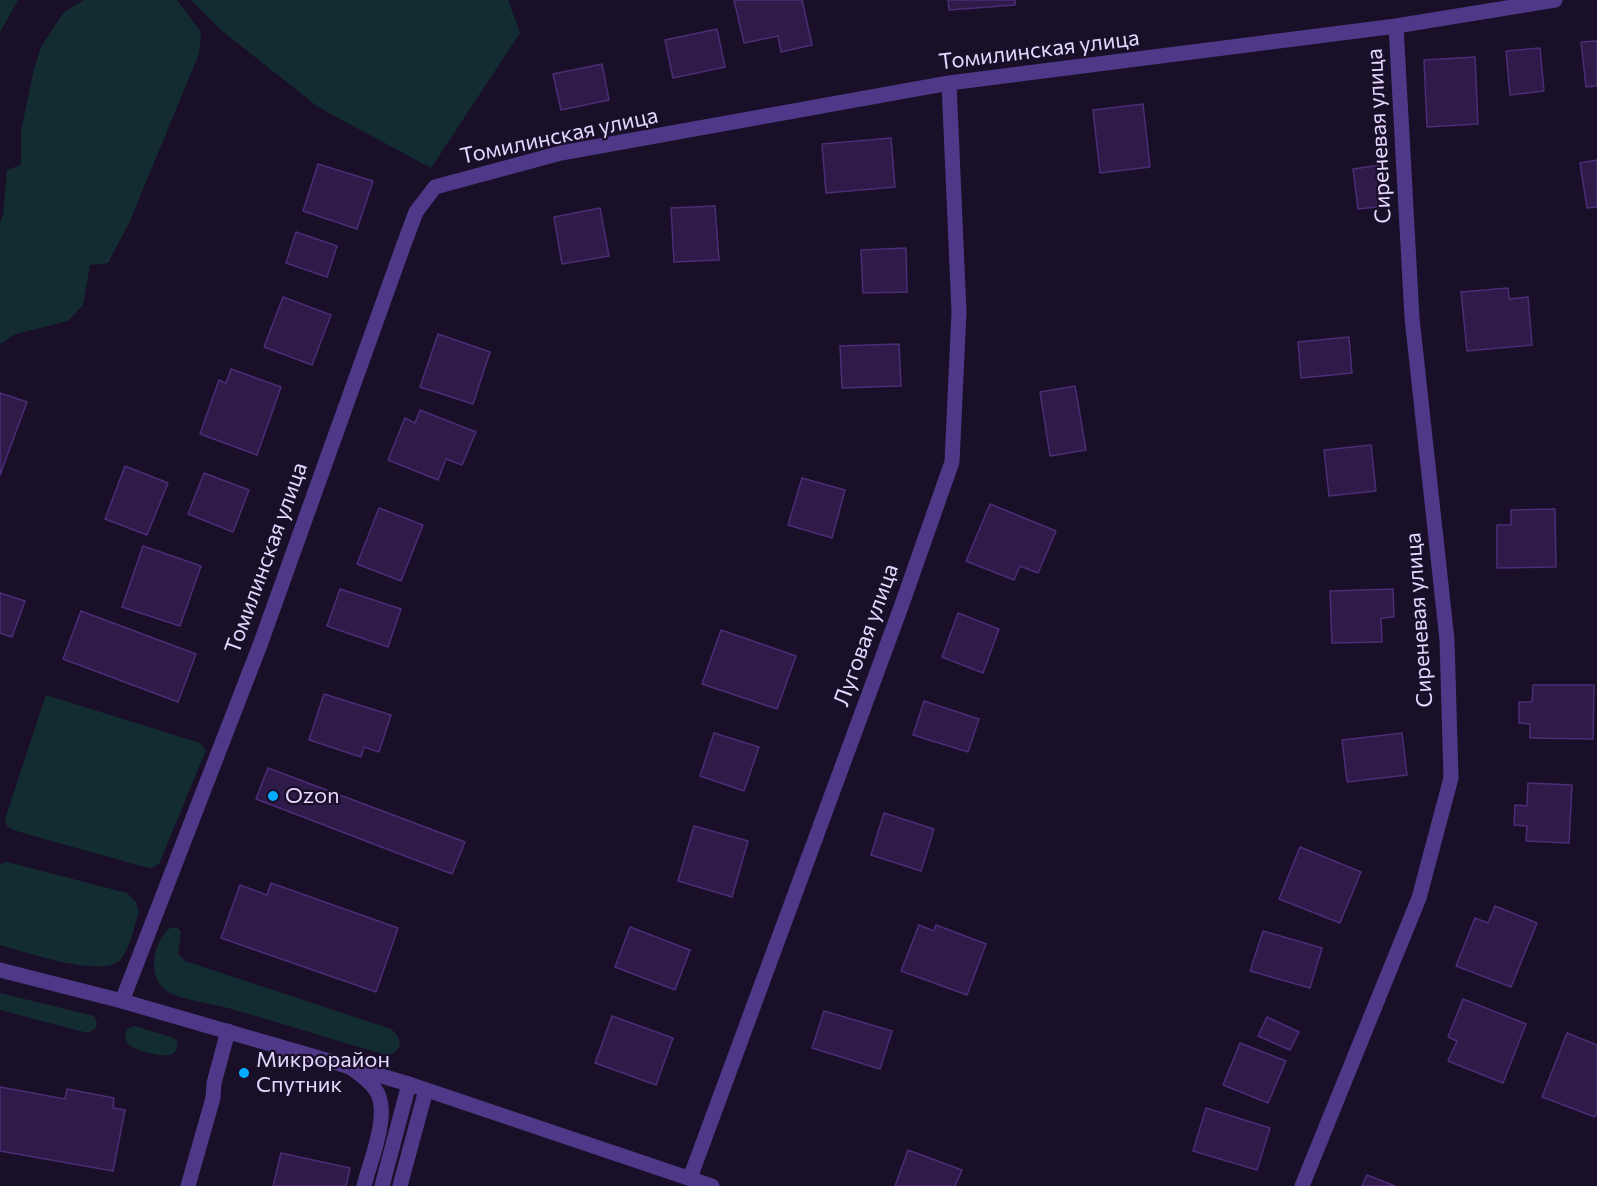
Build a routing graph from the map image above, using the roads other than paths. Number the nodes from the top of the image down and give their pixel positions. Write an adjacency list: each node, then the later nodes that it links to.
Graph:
1 (1556, 0): 2 (street, Томилинская улица)
2 (1396, 26): 3 (street, Томилинская улица); 16 (street, Сиреневая улица)
3 (949, 83): 5 (street, Томилинская улица); 10 (street, Луговая улица)
4 (0, 970): 5 (street)
5 (122, 1001): 6 (street)
6 (228, 1031): 7 (street); 11 (street)
7 (350, 1066): 8 (street); 12 (street)
8 (409, 1084): 9 (street); 13 (street)
9 (426, 1090): 10 (street); 14 (street)
10 (690, 1178): 15 (street)
11 (189, 1186)
12 (364, 1186)
13 (382, 1186)
14 (400, 1186)
15 (712, 1186)
16 (1302, 1186)

